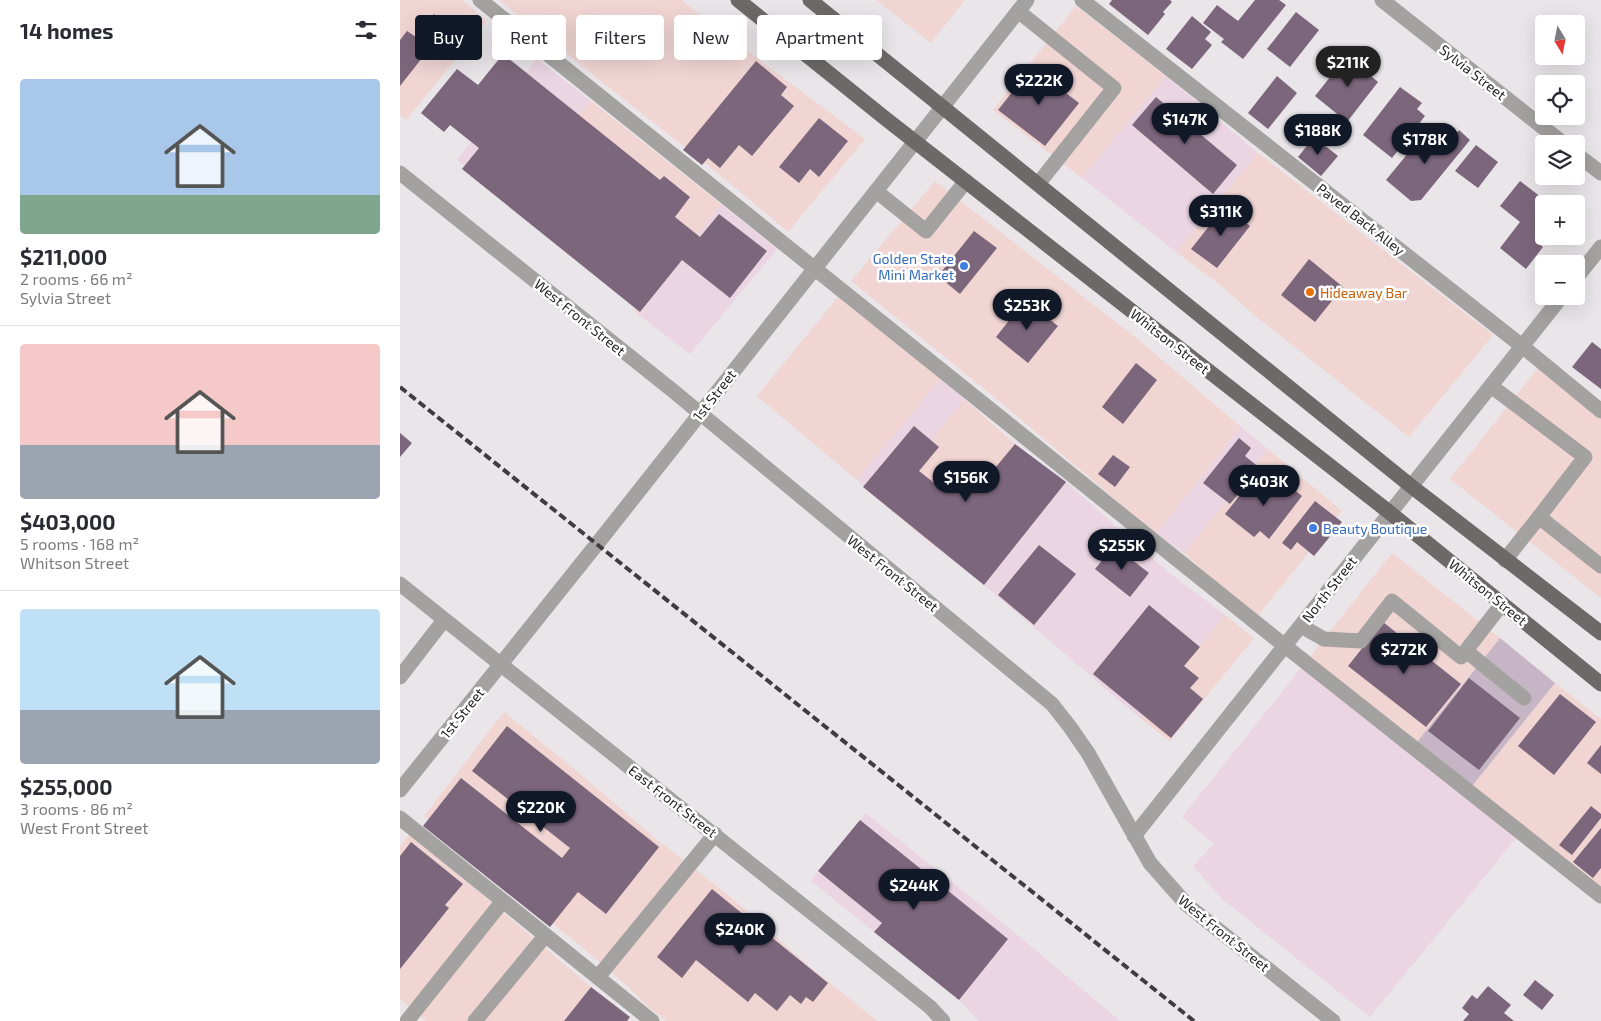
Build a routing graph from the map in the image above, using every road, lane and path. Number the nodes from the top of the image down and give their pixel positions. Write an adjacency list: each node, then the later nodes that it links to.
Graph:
1 (480, 0): 18 (street)
2 (738, 0): 9 (main road, Whitson Street)
3 (810, 0): 7 (main road)
4 (1082, 0): 20 (street, Paved Back Alley)
5 (1382, 0): 8 (street, Sylvia Street)
6 (1022, 6): 7 (street, 1st Street); 14 (street)
7 (943, 107): 9 (street, 1st Street); 14 (main road)
8 (1553, 135)
9 (916, 142): 13 (main road, Whitson Street); 15 (street, 1st Street)
10 (1585, 161): 12 (street)
11 (400, 173): 23 (street, West Front Street)
12 (1601, 173)
13 (966, 180): 15 (street); 25 (main road, Whitson Street)
14 (1038, 184): 24 (main road)
15 (876, 191): 18 (street, 1st Street)
16 (1601, 247): 17 (street)
17 (1585, 267)
18 (814, 268): 23 (street, 1st Street); 34 (street)
19 (1555, 305): 20 (street, North Street)
20 (1522, 346): 21 (street, North Street); 22 (street, Paved Back Alley)
21 (1491, 386): 24 (street, North Street); 26 (street)
22 (1601, 411)
23 (700, 414): 36 (street, 1st Street); 43 (street, West Front Street)
24 (1411, 486): 25 (street, North Street); 27 (main road)
25 (1389, 512): 30 (main road, Whitson Street); 32 (street, North Street)
26 (1539, 517): 27 (street); 28 (street)
27 (1505, 560): 33 (main road)
28 (1601, 566)
29 (401, 587): 31 (street, East Front Street)
30 (1502, 604): 35 (street); 38 (main road, Whitson Street)
31 (444, 620): 36 (street, East Front Street); 37 (street)
32 (1301, 626): 34 (street, North Street); 35 (street)
33 (1601, 633)
34 (1285, 646): 43 (street, North Street); 44 (street)
35 (1466, 651): 39 (street)
36 (500, 665): 40 (street, 1st Street); 42 (street, East Front Street)
37 (400, 677)
38 (1601, 684)
39 (1524, 698)
40 (400, 790)
41 (400, 818): 45 (street)
42 (715, 834): 47 (street); 51 (street, East Front Street)
43 (1134, 836): 52 (street, West Front Street)
44 (1601, 896)
45 (502, 902): 46 (street); 48 (street)
46 (545, 936): 47 (street); 49 (street)
47 (598, 977): 50 (street)
48 (407, 1021)
49 (476, 1021)
50 (652, 1021)
51 (943, 1021)
52 (1333, 1021)

